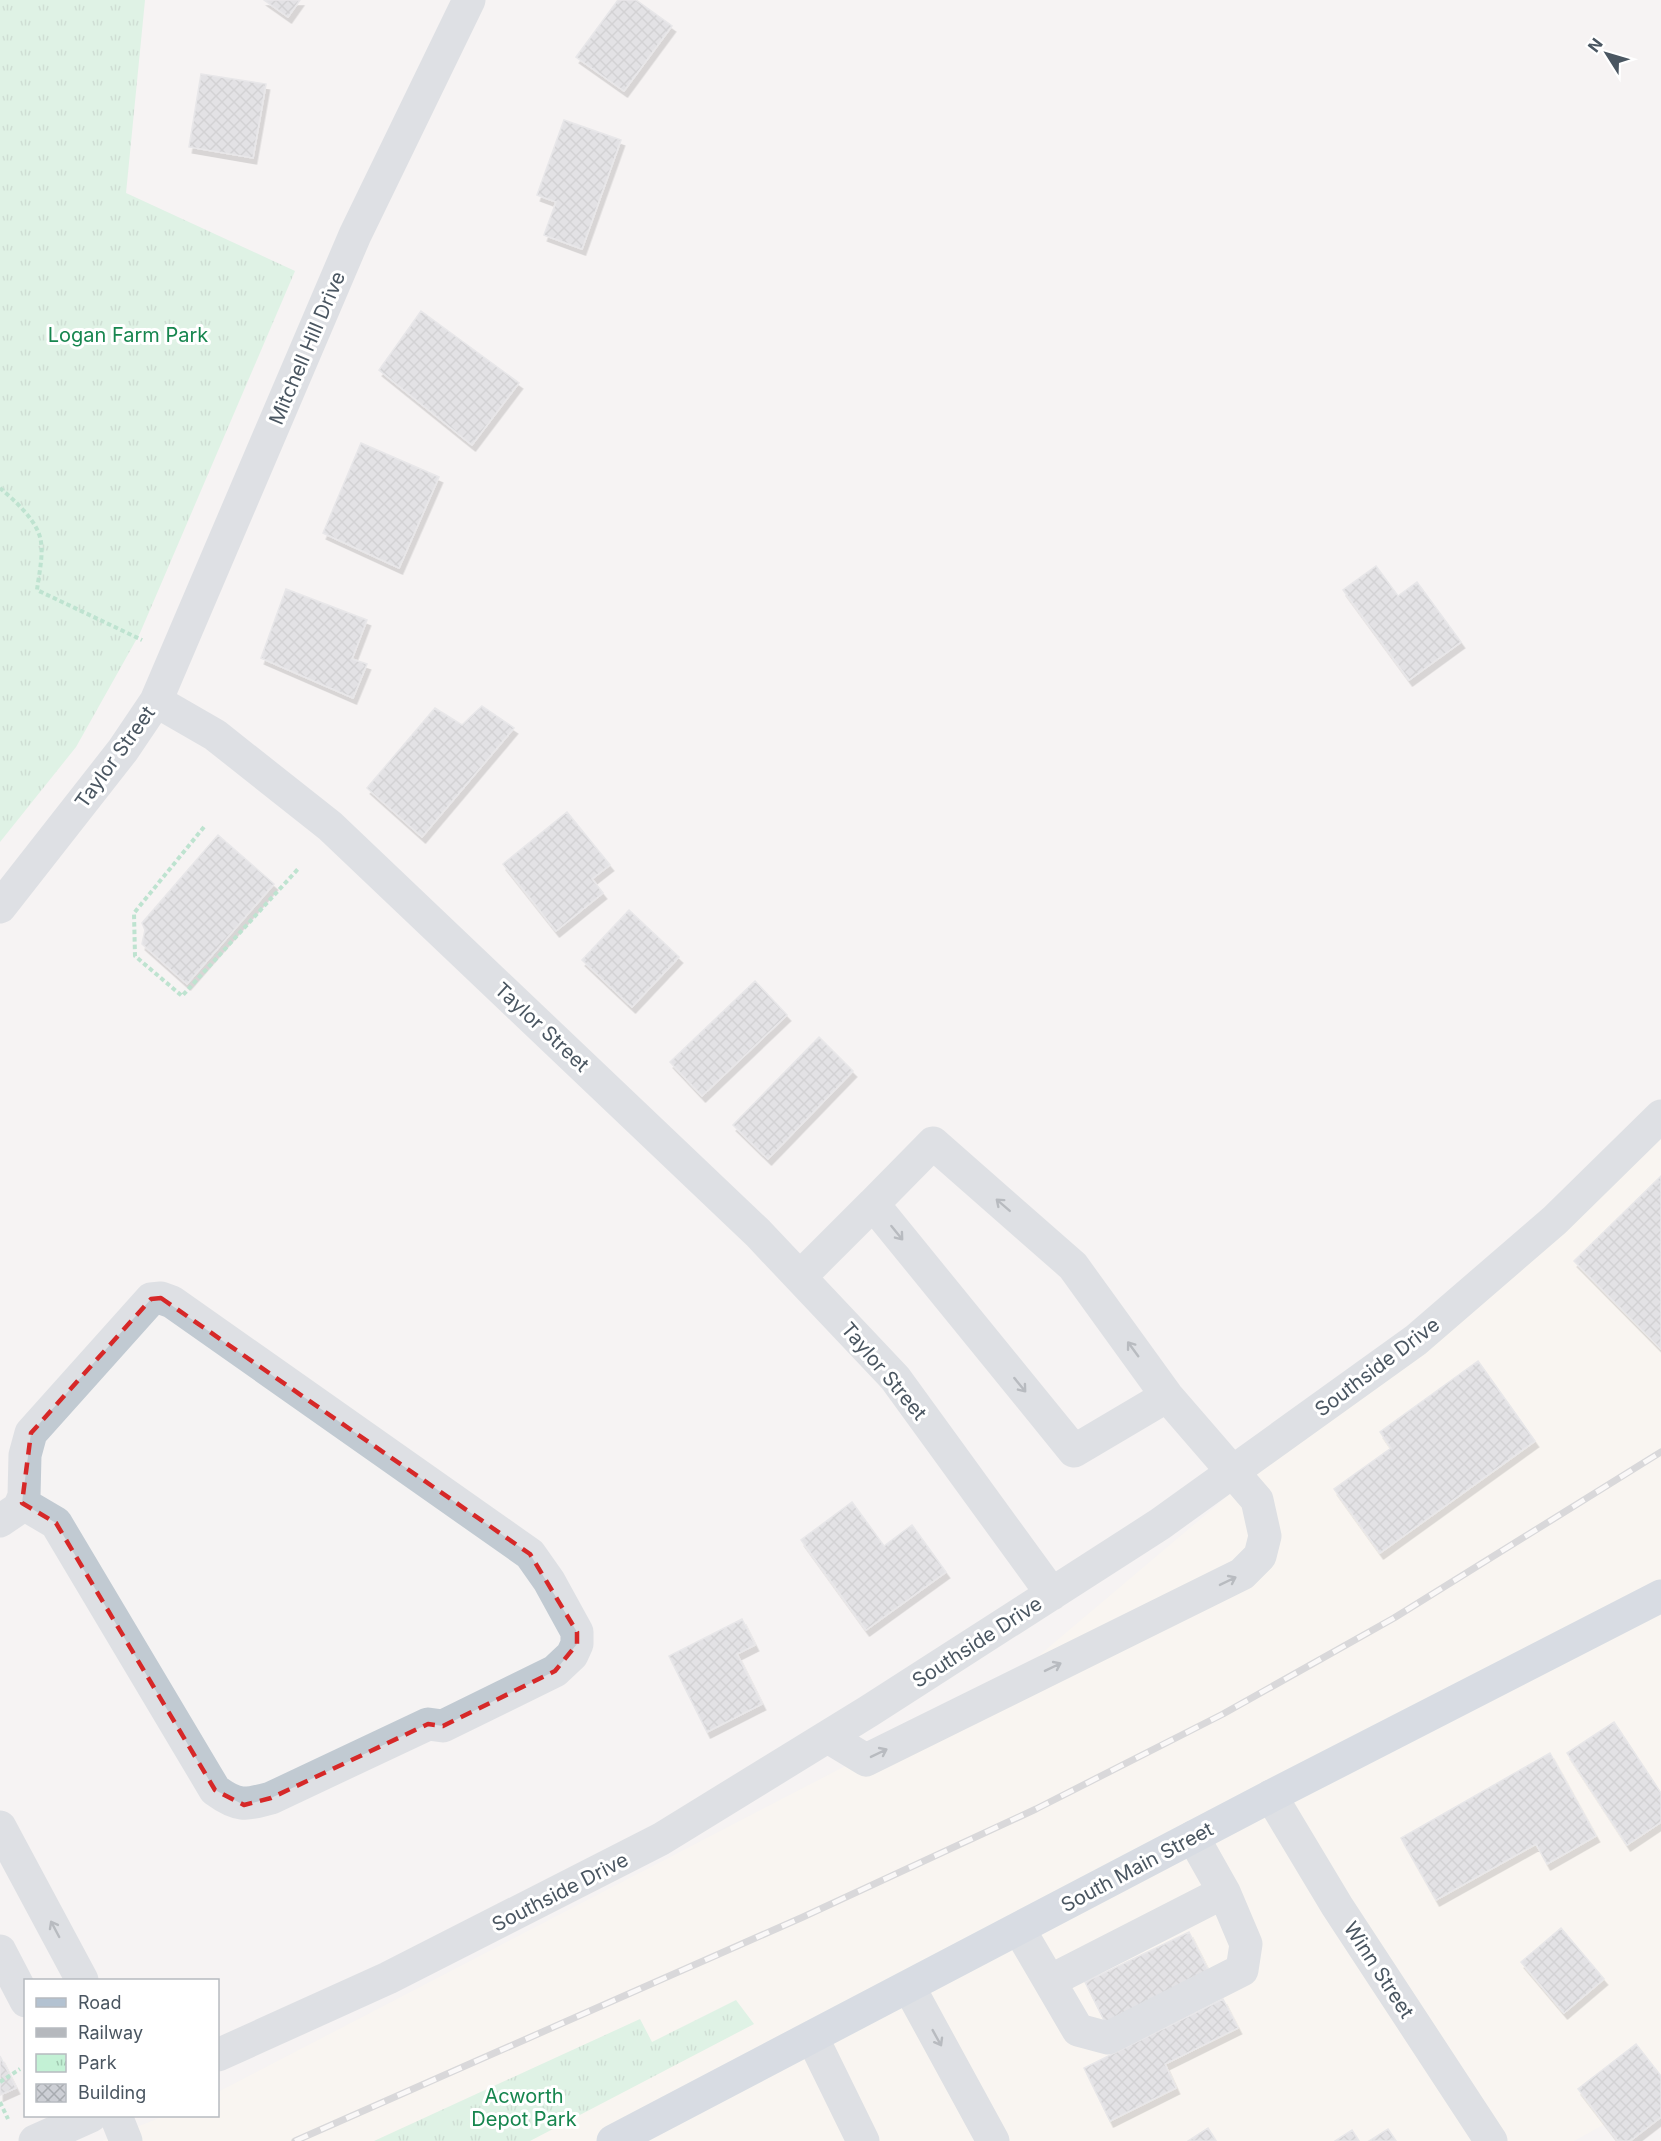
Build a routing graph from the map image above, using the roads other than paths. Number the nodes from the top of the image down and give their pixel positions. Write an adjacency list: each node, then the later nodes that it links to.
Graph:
1 (469, 0): 2 (street, Mitchell Hill Drive)
2 (156, 701): 3 (street, Taylor Street); 6 (street, Taylor Street)
3 (0, 907)
4 (1661, 1116): 8 (street, Southside Drive)
5 (873, 1204): 6 (street); 7 (street, one-way to 7); 7 (street, one-way to 5)
6 (800, 1277): 10 (street, Taylor Street)
7 (1167, 1396): 8 (street)
8 (1235, 1472): 10 (street, Southside Drive); 12 (street, one-way to 8)
9 (11, 1512): 9 (street)
10 (1052, 1594): 12 (street, Southside Drive)
11 (1661, 1596): 13 (main road, South Main Street)
12 (828, 1737): 24 (street, Southside Drive)
13 (1271, 1796): 15 (main road, South Main Street); 32 (street, Winn Street)
14 (0, 1827): 19 (street, one-way to 14)
15 (1193, 1837): 16 (street); 17 (main road, South Main Street)
16 (1224, 1892): 20 (street); 20 (street)
17 (1019, 1929): 20 (street); 21 (main road, South Main Street)
18 (0, 1951): 22 (street)
19 (81, 1979)
20 (1050, 1980)
21 (909, 1986): 23 (main road, South Main Street); 31 (street, one-way to 31)
22 (24, 1997)
23 (812, 2037): 29 (main road, South Main Street); 30 (street)
24 (219, 2055)
25 (87, 2117): 27 (street)
26 (117, 2117): 28 (street)
27 (35, 2141)
28 (126, 2141)
29 (613, 2141)
30 (863, 2141)
31 (993, 2141)
32 (1491, 2141)

